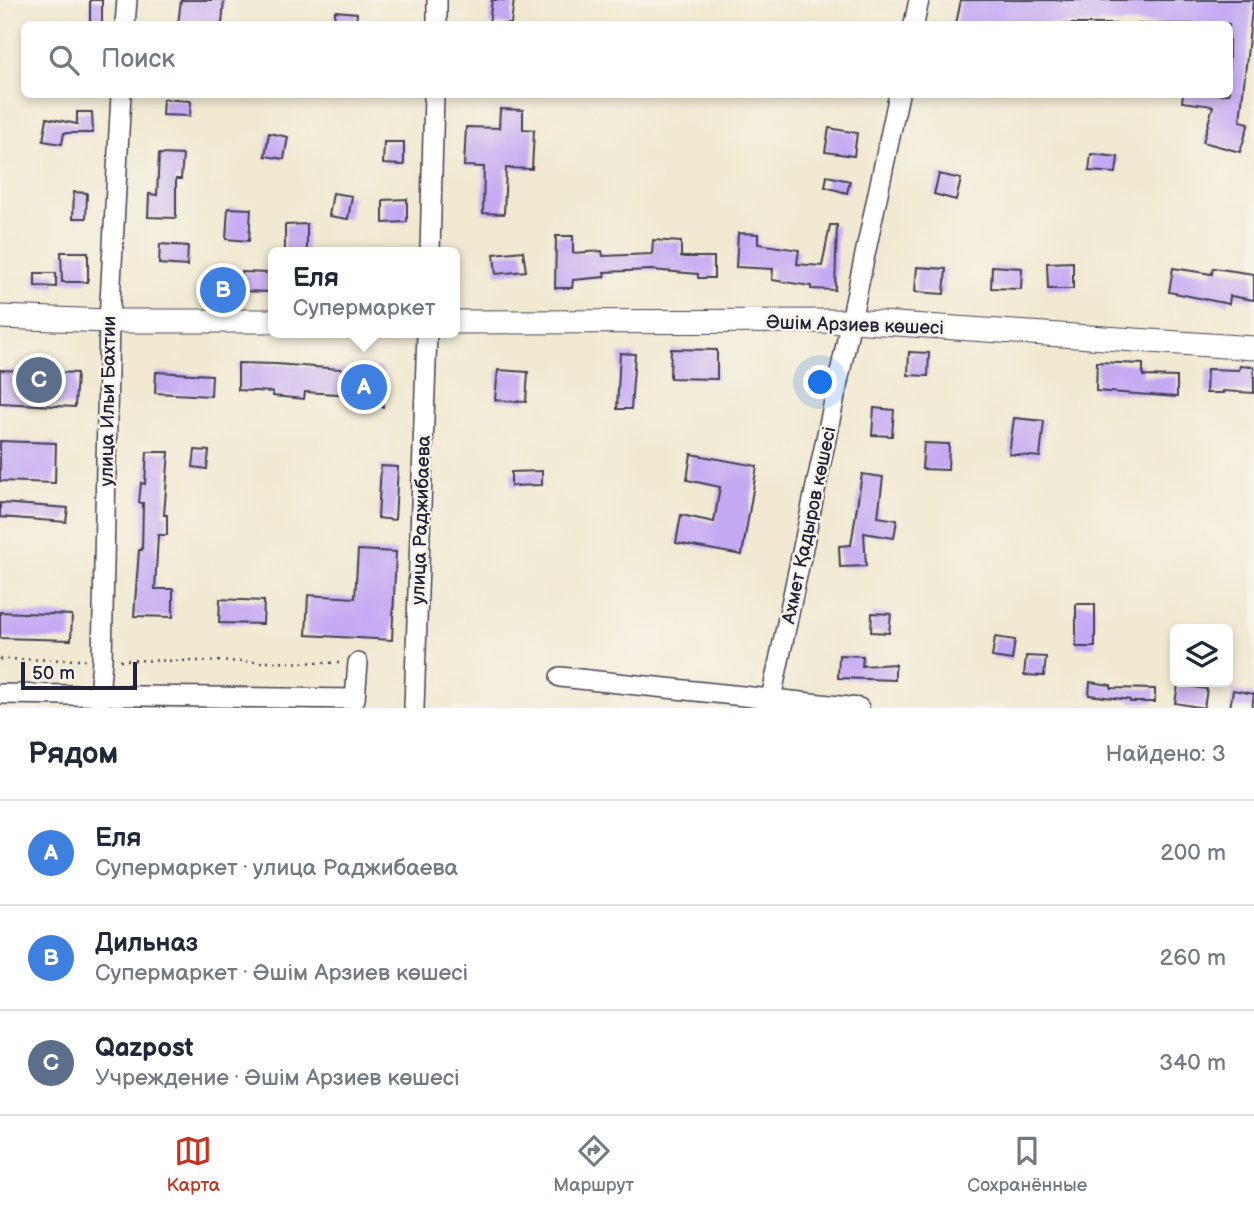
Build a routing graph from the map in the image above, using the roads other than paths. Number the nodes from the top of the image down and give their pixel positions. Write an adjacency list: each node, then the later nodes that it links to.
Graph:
1 (127, 0): 4 (street)
2 (437, 0): 5 (street)
3 (919, 0): 6 (street)
4 (125, 21)
5 (436, 21)
6 (915, 21)
7 (121, 98): 12 (street, улица Ильи Бахтии)
8 (434, 98): 10 (street)
9 (899, 98): 14 (street, Ахмет Қадыров көшесі)
10 (429, 247)
11 (0, 317): 12 (street)
12 (109, 321): 13 (street); 21 (street, улица Ильи Бахтии)
13 (268, 321)
14 (852, 321): 15 (street, Әшім Арзиев көшесі); 17 (street, Әшім Арзиев көшесі); 22 (street, Ахмет Қадыров көшесі)
15 (460, 322)
16 (427, 338): 23 (street, улица Раджибаева)
17 (1254, 348)
18 (358, 663): 21 (street)
19 (560, 677): 22 (street)
20 (0, 694): 21 (street)
21 (98, 702)
22 (770, 704): 24 (street)
23 (414, 708)
24 (859, 708)

